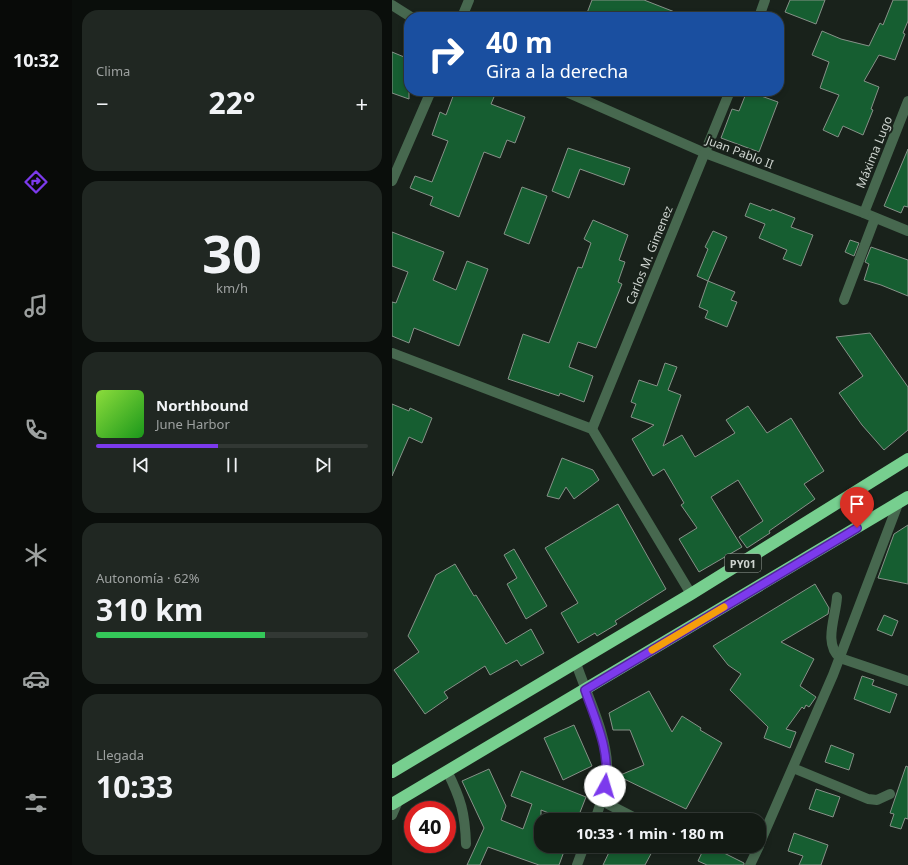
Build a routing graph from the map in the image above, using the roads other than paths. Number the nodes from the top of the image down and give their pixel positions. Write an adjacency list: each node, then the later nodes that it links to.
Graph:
1 (469, 0): 4 (street)
2 (766, 0): 5 (street)
3 (392, 5): 6 (street)
4 (464, 12)
5 (761, 12)
6 (404, 13)
7 (429, 96): 12 (street)
8 (575, 96): 11 (street, Juan Pablo II)
9 (728, 96): 11 (street, Carlos M. Gimenez)
10 (908, 102): 13 (street, Máxima Lugo)
11 (705, 153): 13 (street, Juan Pablo II); 18 (street, Carlos M. Gimenez)
12 (392, 181)
13 (864, 213): 14 (street, Juan Pablo II)
14 (875, 218): 15 (street, Juan Pablo II); 16 (street)
15 (908, 232)
16 (844, 300)
17 (392, 353): 18 (street)
18 (592, 429): 21 (street)
19 (908, 459): 21 (highway, PY01)
20 (903, 500): 23 (street); 26 (highway, PY01)
21 (691, 594): 24 (highway, PY01)
22 (837, 597): 23 (street)
23 (840, 658): 25 (street); 27 (street)
24 (576, 663): 26 (street); 29 (highway, PY01)
25 (908, 681)
26 (585, 690): 28 (highway, PY01); 31 (street)
27 (793, 768): 30 (street); 36 (street)
28 (447, 771): 32 (highway, PY01); 37 (street)
29 (392, 772)
30 (890, 794)
31 (602, 801): 33 (street); 34 (street)
32 (395, 803): 35 (street)
33 (598, 813)
34 (625, 813)
35 (392, 815)
36 (766, 830)
37 (466, 844)
38 (581, 853): 40 (street)
39 (756, 853): 41 (street)
40 (577, 865)
41 (750, 865)

